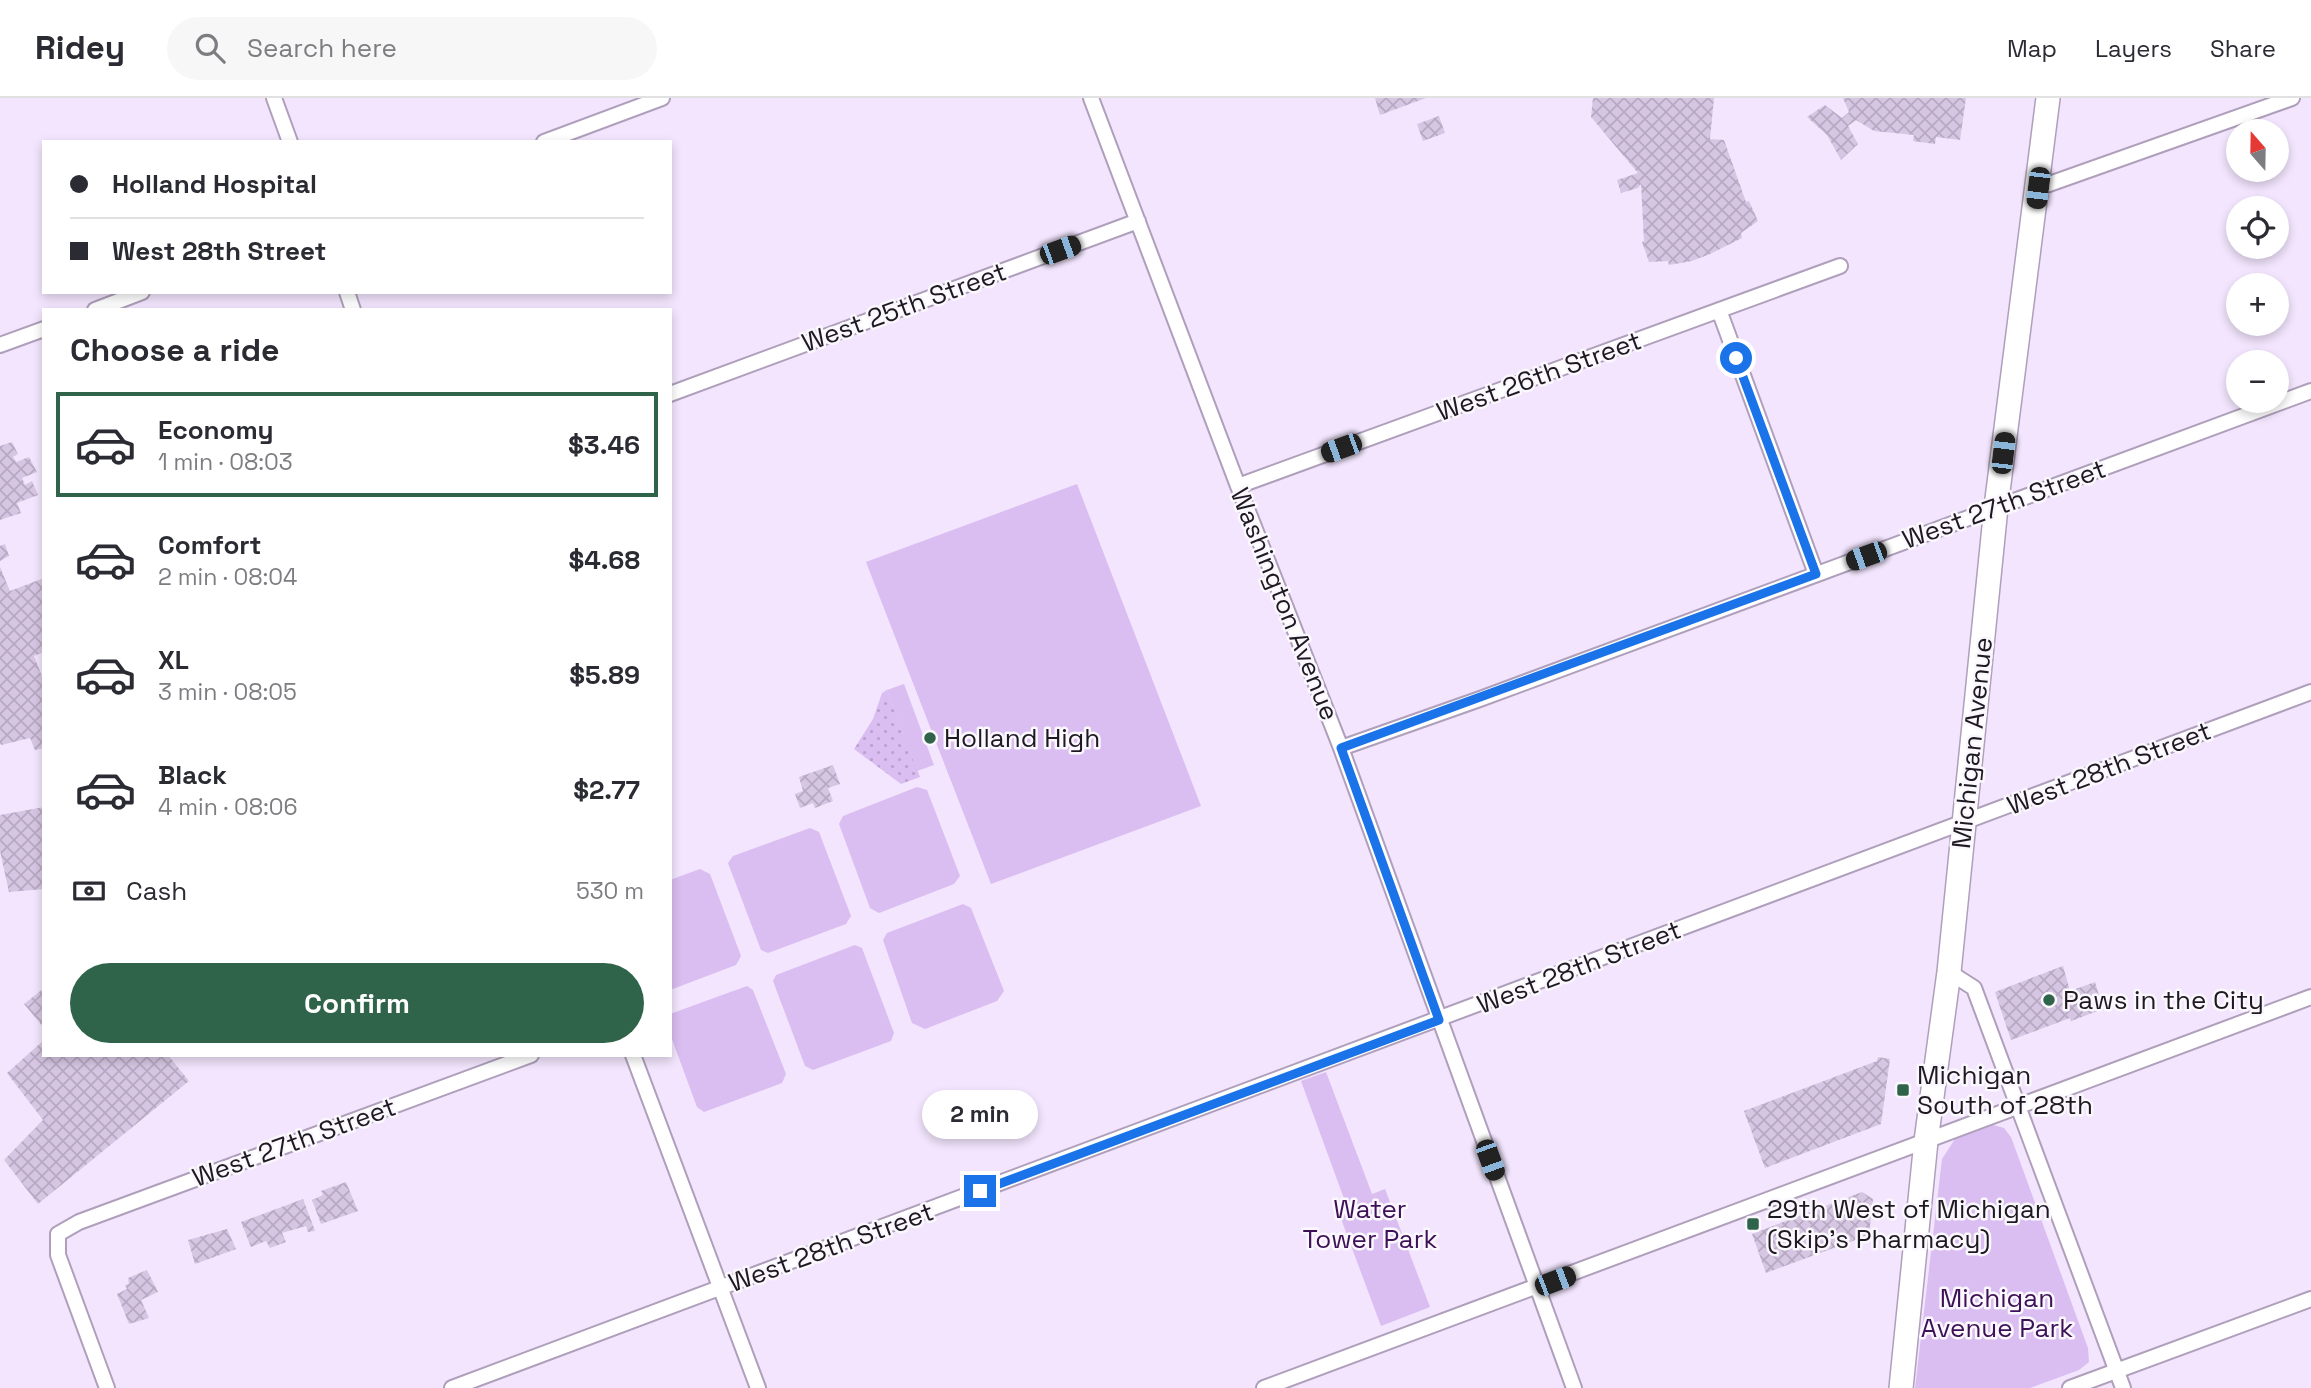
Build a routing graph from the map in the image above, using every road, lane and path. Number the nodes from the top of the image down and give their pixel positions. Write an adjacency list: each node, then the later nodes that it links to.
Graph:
1 (274, 98): 6 (street)
2 (662, 98): 7 (street)
3 (1091, 98): 9 (street, Washington Avenue)
4 (2048, 98): 8 (main road, Michigan Avenue)
5 (2292, 98): 8 (street)
6 (289, 140)
7 (549, 140)
8 (2038, 188): 19 (main road, Michigan Avenue)
9 (1138, 220): 17 (street, West 25th Street); 18 (street, Washington Avenue)
10 (1840, 266): 13 (street, West 26th Street)
11 (137, 294): 12 (street)
12 (100, 308)
13 (1719, 310): 18 (street, West 26th Street); 20 (street)
14 (42, 330): 15 (street)
15 (0, 345)
16 (2311, 391): 19 (street, West 27th Street)
17 (672, 393)
18 (1238, 486): 22 (street, Washington Avenue)
19 (1996, 507): 20 (street, West 27th Street); 23 (main road, Michigan Avenue)
20 (1816, 574): 22 (street, West 27th Street)
21 (2311, 692): 23 (street, West 28th Street)
22 (1341, 748): 26 (street, Washington Avenue)
23 (1964, 823): 24 (main road, Michigan Avenue); 26 (street, West 28th Street)
24 (1949, 972): 29 (street); 30 (main road, Michigan Avenue)
25 (2311, 996): 29 (street)
26 (1439, 1020): 31 (street, West 28th Street); 32 (street, Washington Avenue)
27 (526, 1057): 35 (street, West 27th Street)
28 (634, 1057): 31 (street)
29 (2017, 1106): 30 (street); 34 (street)
30 (1926, 1141): 32 (street); 40 (main road, Michigan Avenue)
31 (720, 1288): 36 (street, West 28th Street); 37 (street)
32 (1536, 1288): 38 (street); 39 (street, Washington Avenue)
33 (2311, 1298): 34 (street)
34 (2116, 1371): 41 (street); 42 (street)
35 (107, 1388)
36 (452, 1388)
37 (758, 1388)
38 (1264, 1388)
39 (1574, 1388)
40 (1901, 1388)
41 (2070, 1388)
42 (2123, 1388)

